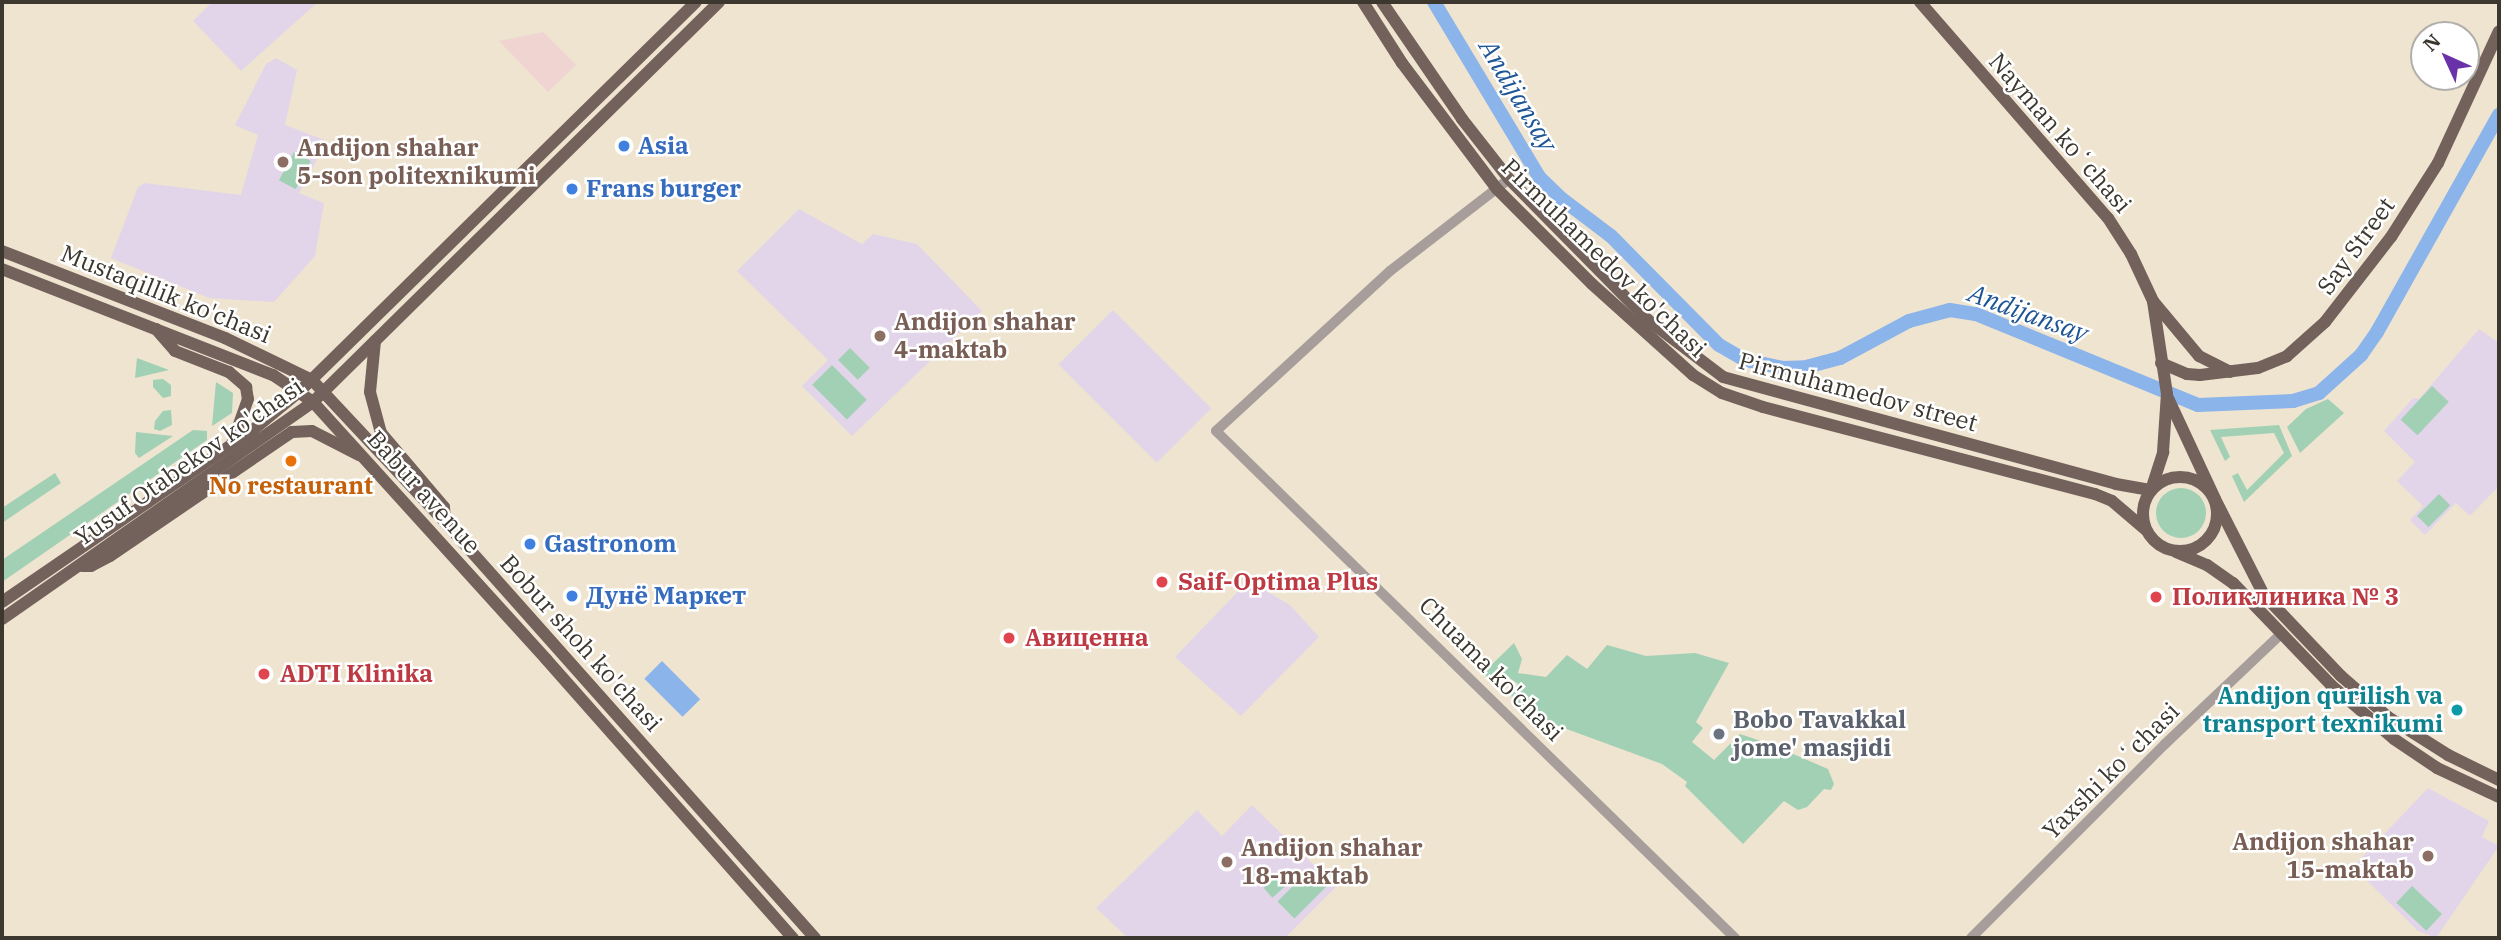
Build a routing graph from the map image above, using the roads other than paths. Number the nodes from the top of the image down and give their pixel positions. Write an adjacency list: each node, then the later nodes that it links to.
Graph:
1 (696, 2): 16 (main road, Yusuf Otabekov ko'chasi)
2 (719, 2): 13 (main road, Yusuf Otabekov ko'chasi)
3 (1363, 2): 8 (main road, Pirmuhamedov ko'chasi)
4 (1382, 2): 7 (main road, Pirmuhamedov street)
5 (1920, 2): 11 (main road, Nayman koʻchasi)
6 (2499, 31): 15 (main road, Say Street)
7 (1509, 179): 8 (street); 23 (main road, Pirmuhamedov street)
8 (1497, 189): 26 (main road, Pirmuhamedov ko'chasi); 40 (street, Chuama ko'chasi)
9 (2, 251): 16 (main road, Mustaqillik ko'chasi)
10 (2, 269): 12 (main road, Mustaqillik ko'chasi)
11 (2153, 301): 14 (main road); 15 (main road)
12 (156, 329): 17 (main road, Mustaqillik ko'chasi); 21 (main road)
13 (374, 341): 18 (main road, Yusuf Otabekov ko'chasi); 25 (main road)
14 (2161, 363): 15 (main road, Say Street); 19 (main road)
15 (2234, 373)
16 (312, 380): 17 (main road, Yusuf Otabekov ko'chasi); 18 (main road, Bobur shoh ko'chasi)
17 (300, 391): 20 (main road, Babur avenue); 21 (main road, Yusuf Otabekov ko'chasi)
18 (324, 391): 20 (main road, Yusuf Otabekov ko'chasi); 25 (main road, Bobur shoh ko'chasi)
19 (2167, 394): 23 (main road); 24 (main road)
20 (313, 402): 22 (main road, Babur avenue); 28 (main road, Yusuf Otabekov ko'chasi)
21 (232, 444): 29 (main road, Yusuf Otabekov ko'chasi)
22 (366, 458): 28 (main road); 35 (main road, Babur avenue)
23 (2151, 490): 24 (main road); 26 (main road)
24 (2215, 499): 27 (main road); 32 (main road)
25 (445, 522): 34 (main road, Bobur shoh ko'chasi)
26 (2146, 530): 27 (main road)
27 (2176, 552): 31 (main road)
28 (78, 566): 30 (main road, Yusuf Otabekov ko'chasi)
29 (2, 602)
30 (2, 619)
31 (2281, 634): 33 (main road); 41 (street, Yaxshi koʻchasi)
32 (2499, 780)
33 (2499, 797)
34 (738, 852): 35 (main road); 36 (main road, Bobur shoh ko'chasi)
35 (726, 862): 37 (main road, Babur avenue)
36 (795, 915): 37 (main road); 39 (main road, Bobur shoh ko'chasi)
37 (782, 926): 38 (main road, Babur avenue)
38 (793, 938)
39 (815, 938)
40 (1735, 938)
41 (1971, 938)

